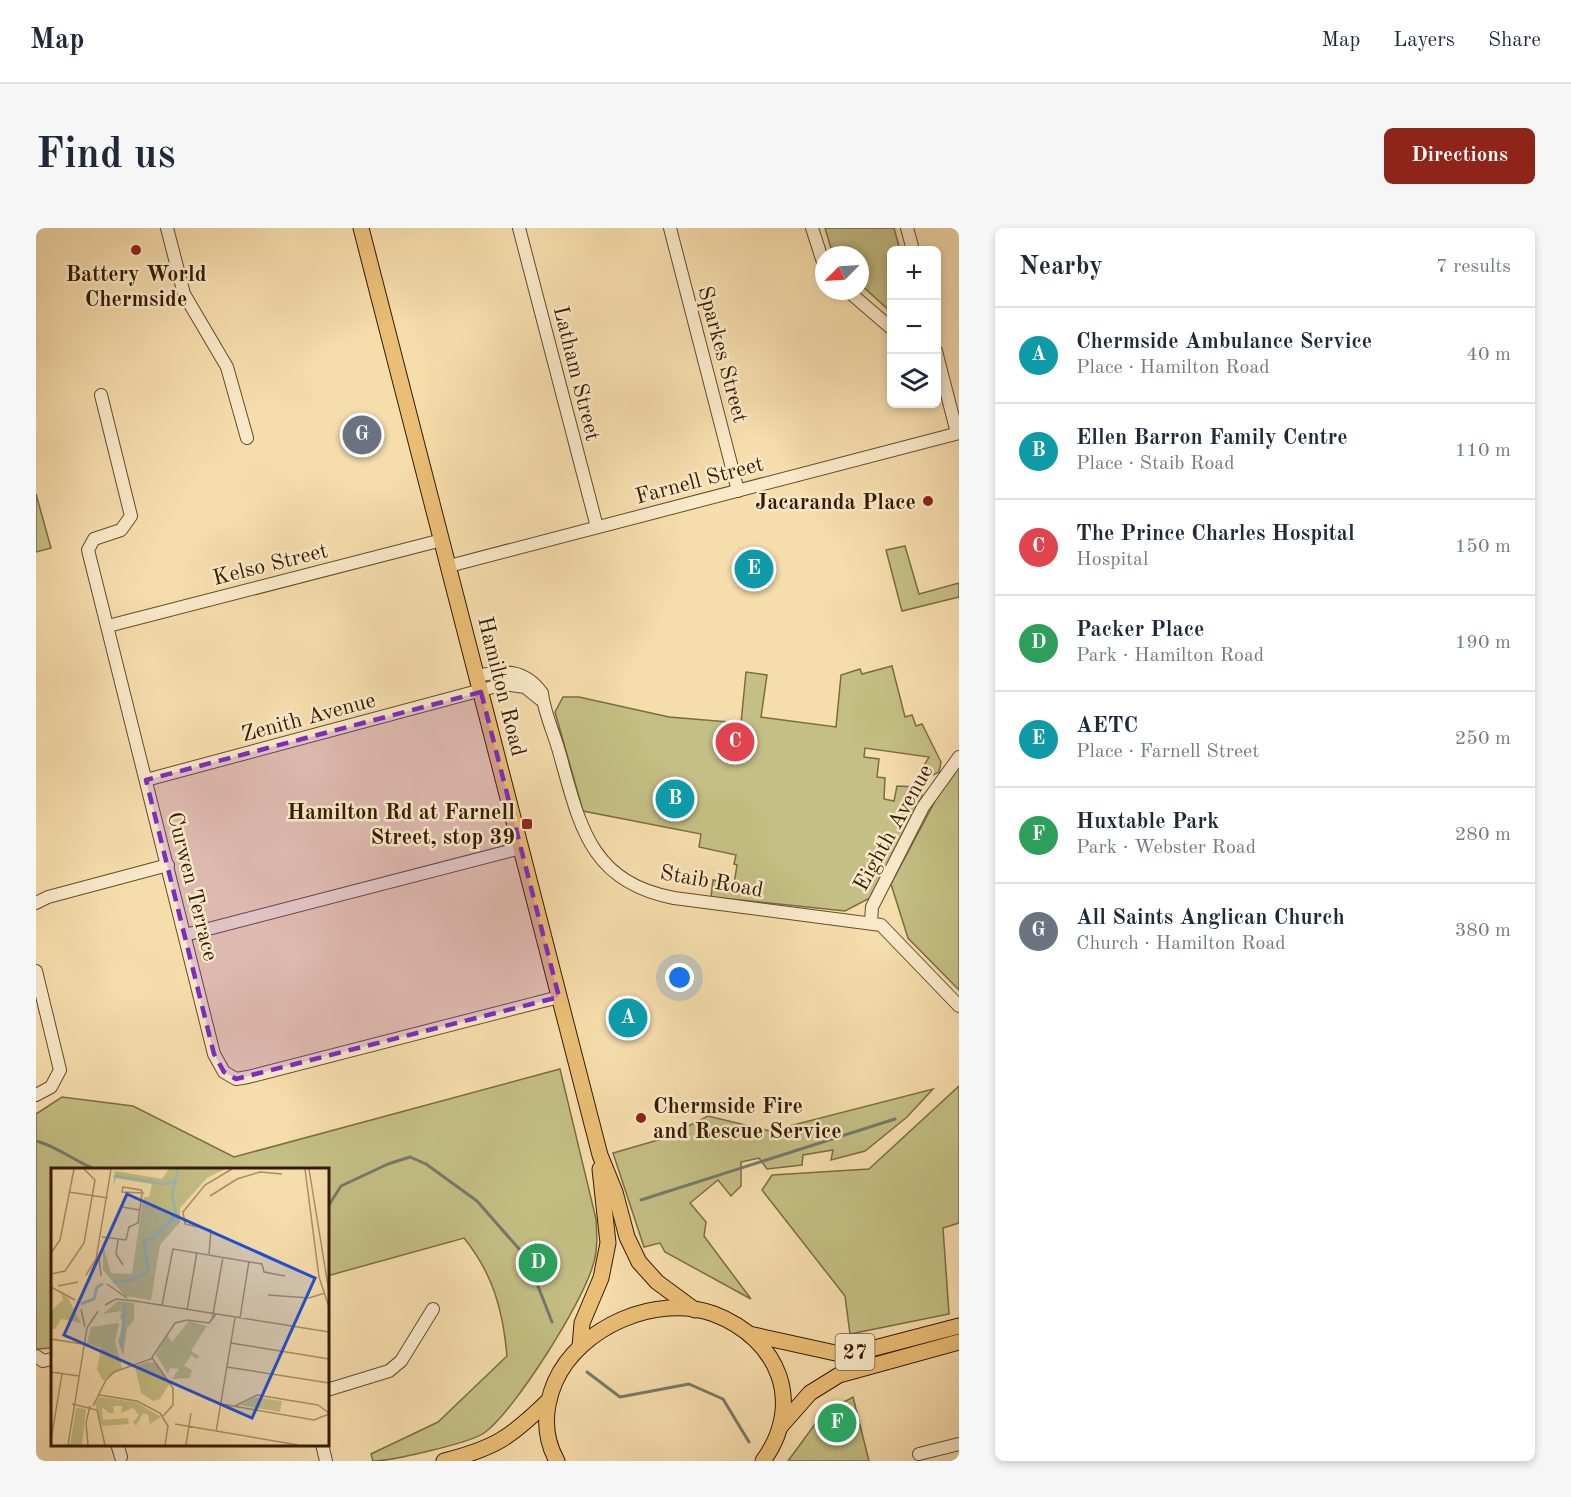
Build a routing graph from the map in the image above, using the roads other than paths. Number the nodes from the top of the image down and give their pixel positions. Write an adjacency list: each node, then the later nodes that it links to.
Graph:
1 (167, 228): 14 (street)
2 (361, 228): 17 (main road, Hamilton Road)
3 (519, 228): 16 (street, Latham Street)
4 (670, 228): 15 (street, Sparkes Street)
5 (812, 228): 7 (street)
6 (907, 228): 8 (street)
7 (818, 246)
8 (912, 246)
9 (858, 300): 10 (street)
10 (887, 325)
11 (937, 354): 13 (street)
12 (101, 395): 19 (street, Curwen Terrace)
13 (958, 433): 15 (street, Farnell Street)
14 (247, 438)
15 (738, 491): 16 (street, Farnell Street)
16 (597, 528): 18 (street, Farnell Street)
17 (442, 540): 18 (main road, Hamilton Road); 19 (street, Kelso Street)
18 (449, 566): 20 (main road, Hamilton Road)
19 (108, 626): 24 (street, Curwen Terrace)
20 (477, 676): 21 (main road, Hamilton Road); 22 (street, Staib Road)
21 (481, 692): 22 (street); 24 (street, Zenith Avenue); 25 (main road, Hamilton Road)
22 (543, 702): 28 (street, Staib Road)
23 (959, 757): 28 (street, Eighth Avenue)
24 (146, 780): 26 (street, Curwen Terrace)
25 (521, 848): 29 (street); 31 (main road, Hamilton Road)
26 (168, 865): 27 (street); 29 (street, Curwen Terrace)
27 (36, 903)
28 (871, 922): 32 (street, Staib Road)
29 (185, 935): 31 (street, Curwen Terrace)
30 (36, 971): 33 (street)
31 (560, 997): 34 (main road, Hamilton Road)
32 (959, 1006)
33 (36, 1095)
34 (600, 1155): 36 (main road, Hamilton Road); 40 (main road, Hamilton Road)
35 (433, 1309): 41 (street)
36 (695, 1310): 38 (main road, 27); 40 (main road, 27)
37 (959, 1326): 38 (main road, 27)
38 (750, 1334): 43 (main road)
39 (959, 1342): 43 (main road, 27)
40 (580, 1347): 42 (main road, 27)
41 (328, 1390)
42 (549, 1400): 48 (main road, 27); 49 (main road)
43 (779, 1428): 50 (main road, 27)
44 (959, 1444): 46 (street)
45 (322, 1446): 47 (street)
46 (919, 1454)
47 (326, 1461)
48 (444, 1461)
49 (557, 1461)
50 (762, 1461)

